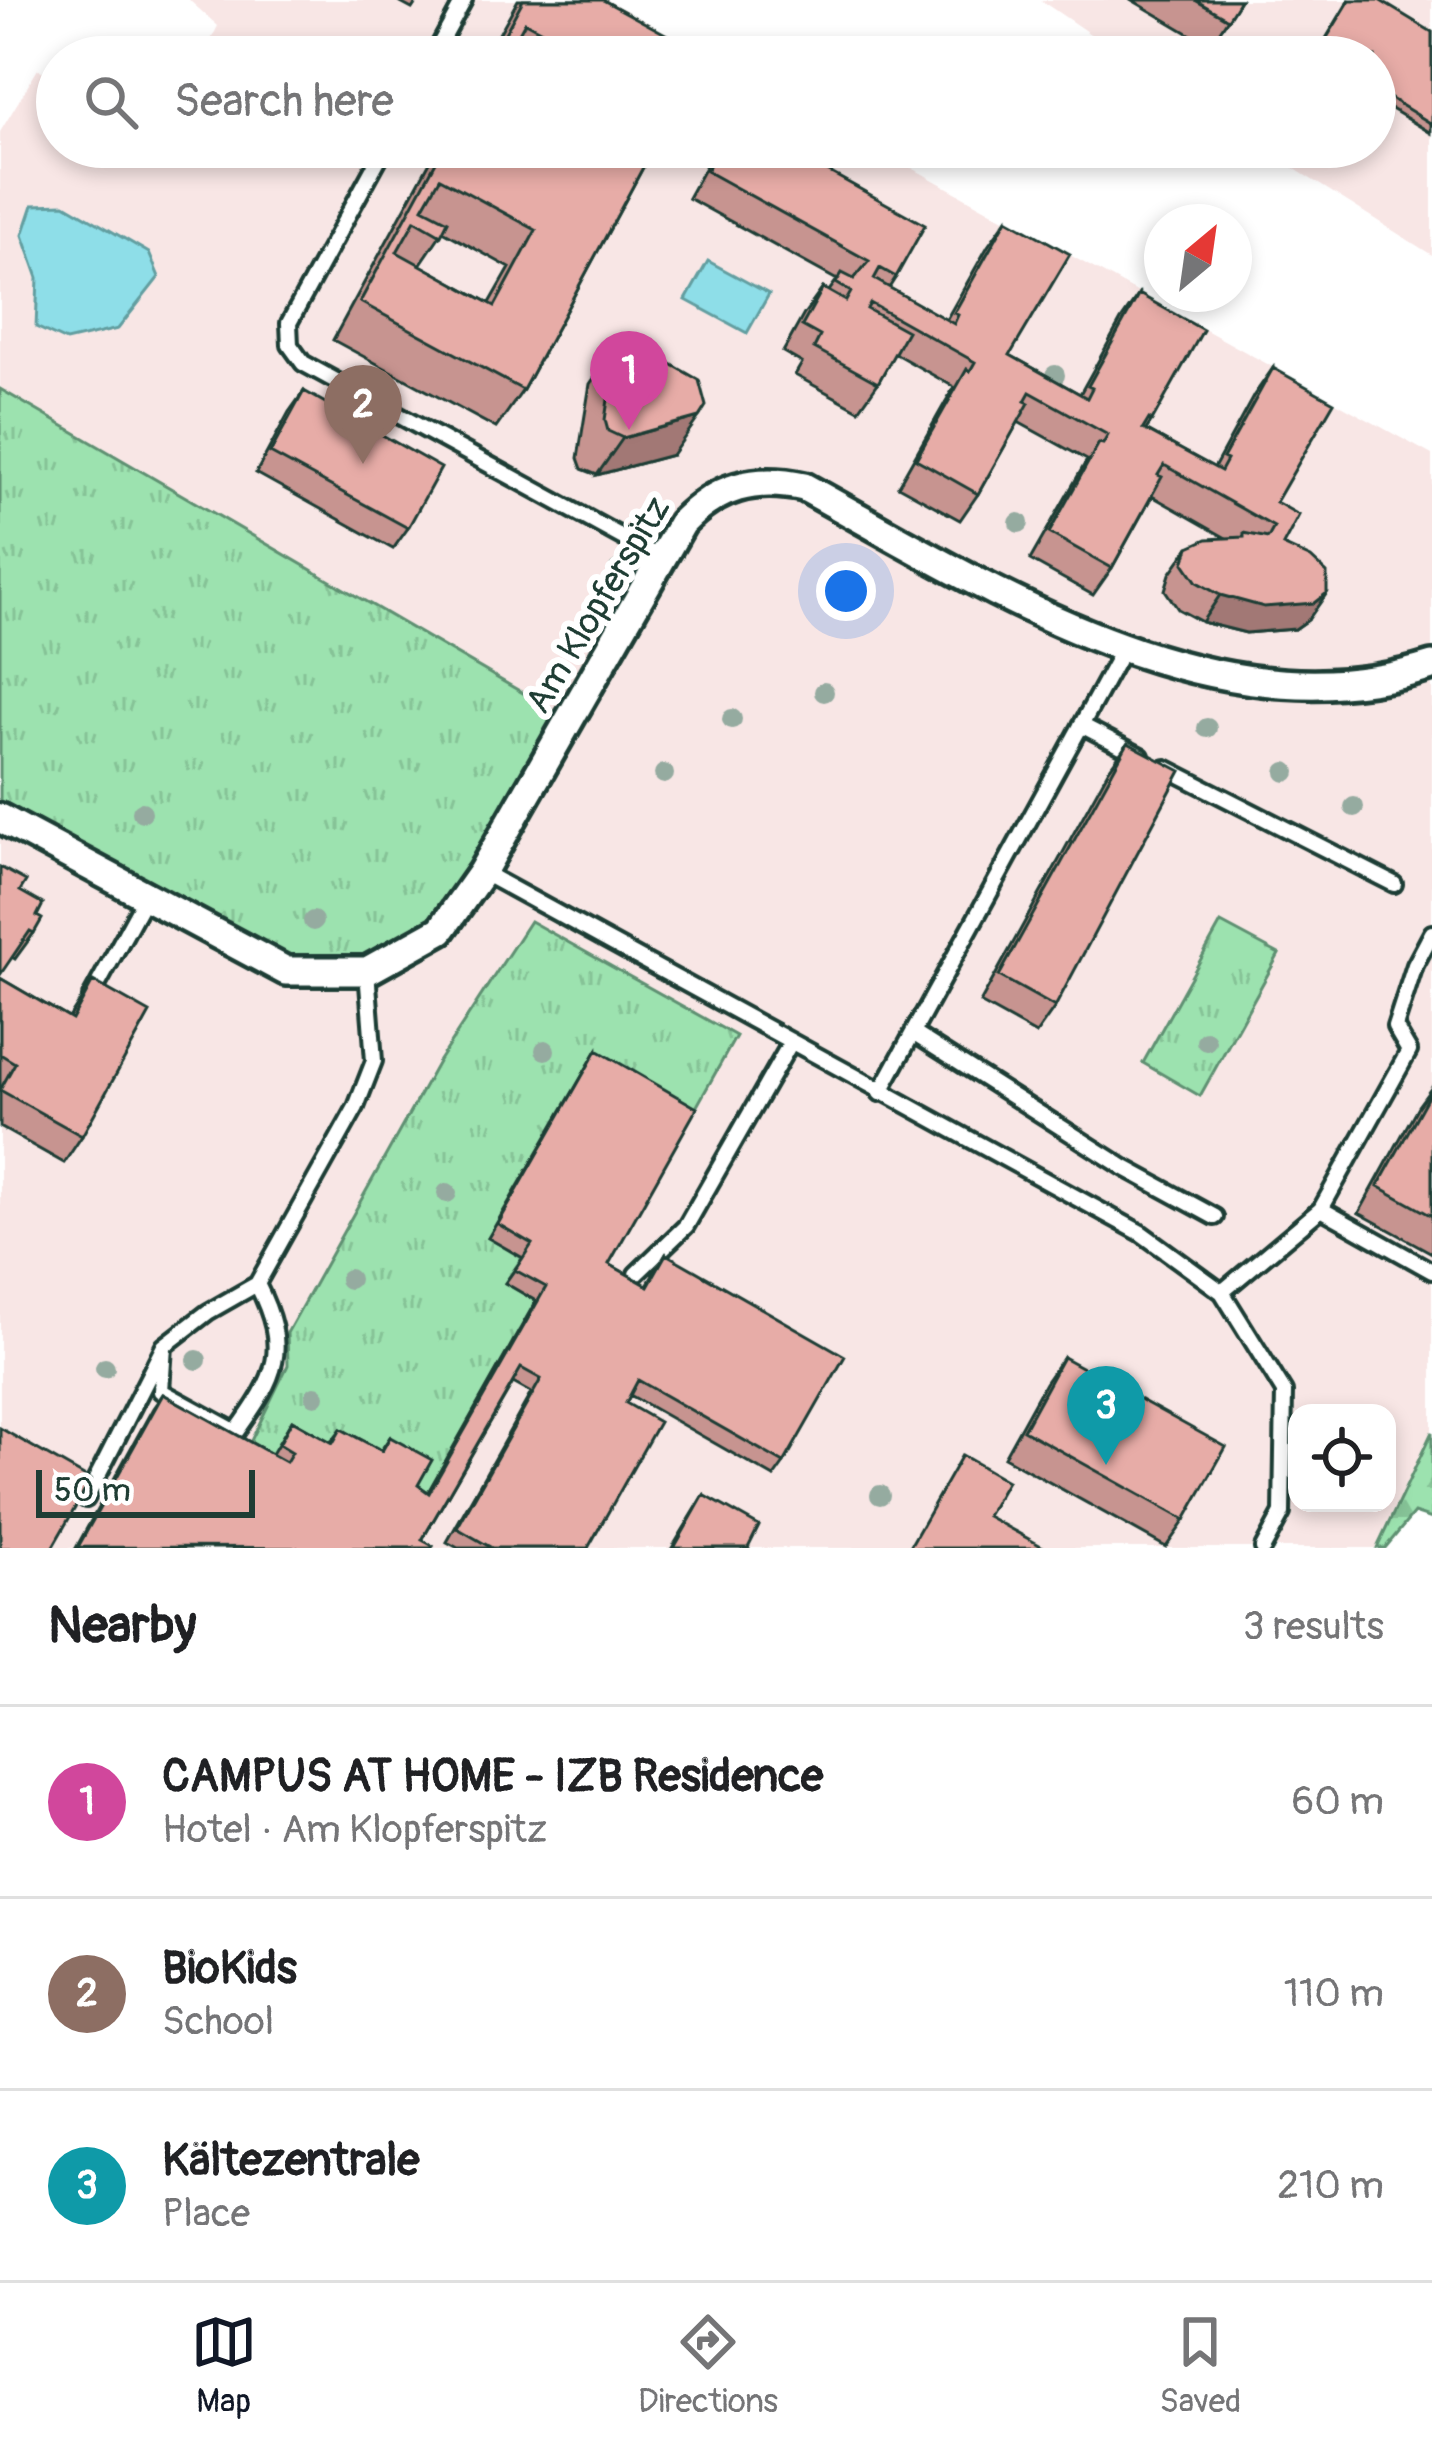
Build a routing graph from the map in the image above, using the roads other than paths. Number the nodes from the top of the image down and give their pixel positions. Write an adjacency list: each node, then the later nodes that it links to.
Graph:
1 (464, 0): 2 (lane)
2 (444, 36)
3 (374, 168): 4 (lane)
4 (662, 559): 5 (street, Am Klopferspitz); 9 (street, Am Klopferspitz)
5 (1124, 647): 6 (street, Am Klopferspitz); 7 (lane)
6 (1432, 666)
7 (1082, 725): 10 (lane); 15 (lane)
8 (0, 818): 11 (street, Am Klopferspitz)
9 (482, 872): 13 (street, Am Klopferspitz); 16 (lane)
10 (1394, 884)
11 (145, 898): 13 (street, Am Klopferspitz); 14 (lane)
12 (1432, 934): 18 (lane)
13 (368, 971): 22 (lane)
14 (82, 1012)
15 (913, 1034): 17 (lane); 19 (lane)
16 (791, 1042): 17 (lane); 21 (lane)
17 (880, 1094): 23 (lane)
18 (1321, 1209): 20 (lane); 23 (lane)
19 (1215, 1217)
20 (1432, 1271)
21 (635, 1274)
22 (256, 1284): 24 (lane); 24 (lane)
23 (1222, 1292): 26 (lane)
24 (164, 1346): 25 (lane)
25 (86, 1499)
26 (1263, 1548)

